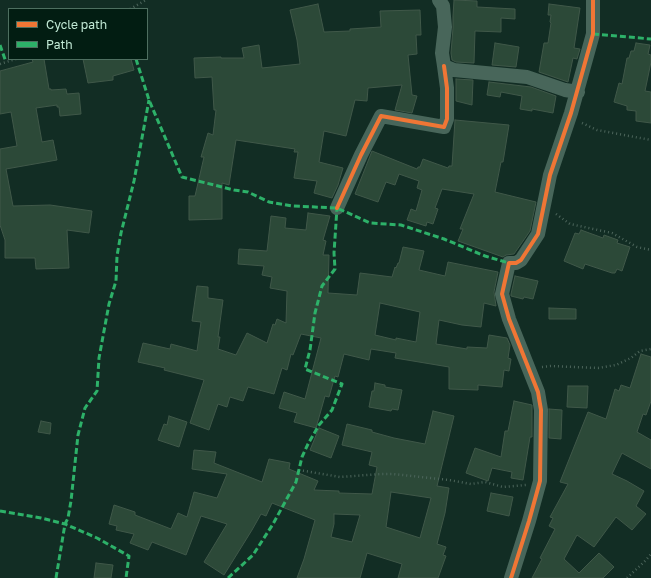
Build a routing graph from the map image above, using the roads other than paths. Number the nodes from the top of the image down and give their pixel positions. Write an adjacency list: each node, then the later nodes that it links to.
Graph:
1 (439, 0): 3 (street)
2 (593, 0): 4 (street)
3 (444, 66): 4 (street); 5 (street)
4 (578, 92): 6 (street)
5 (337, 208)
6 (511, 578)

